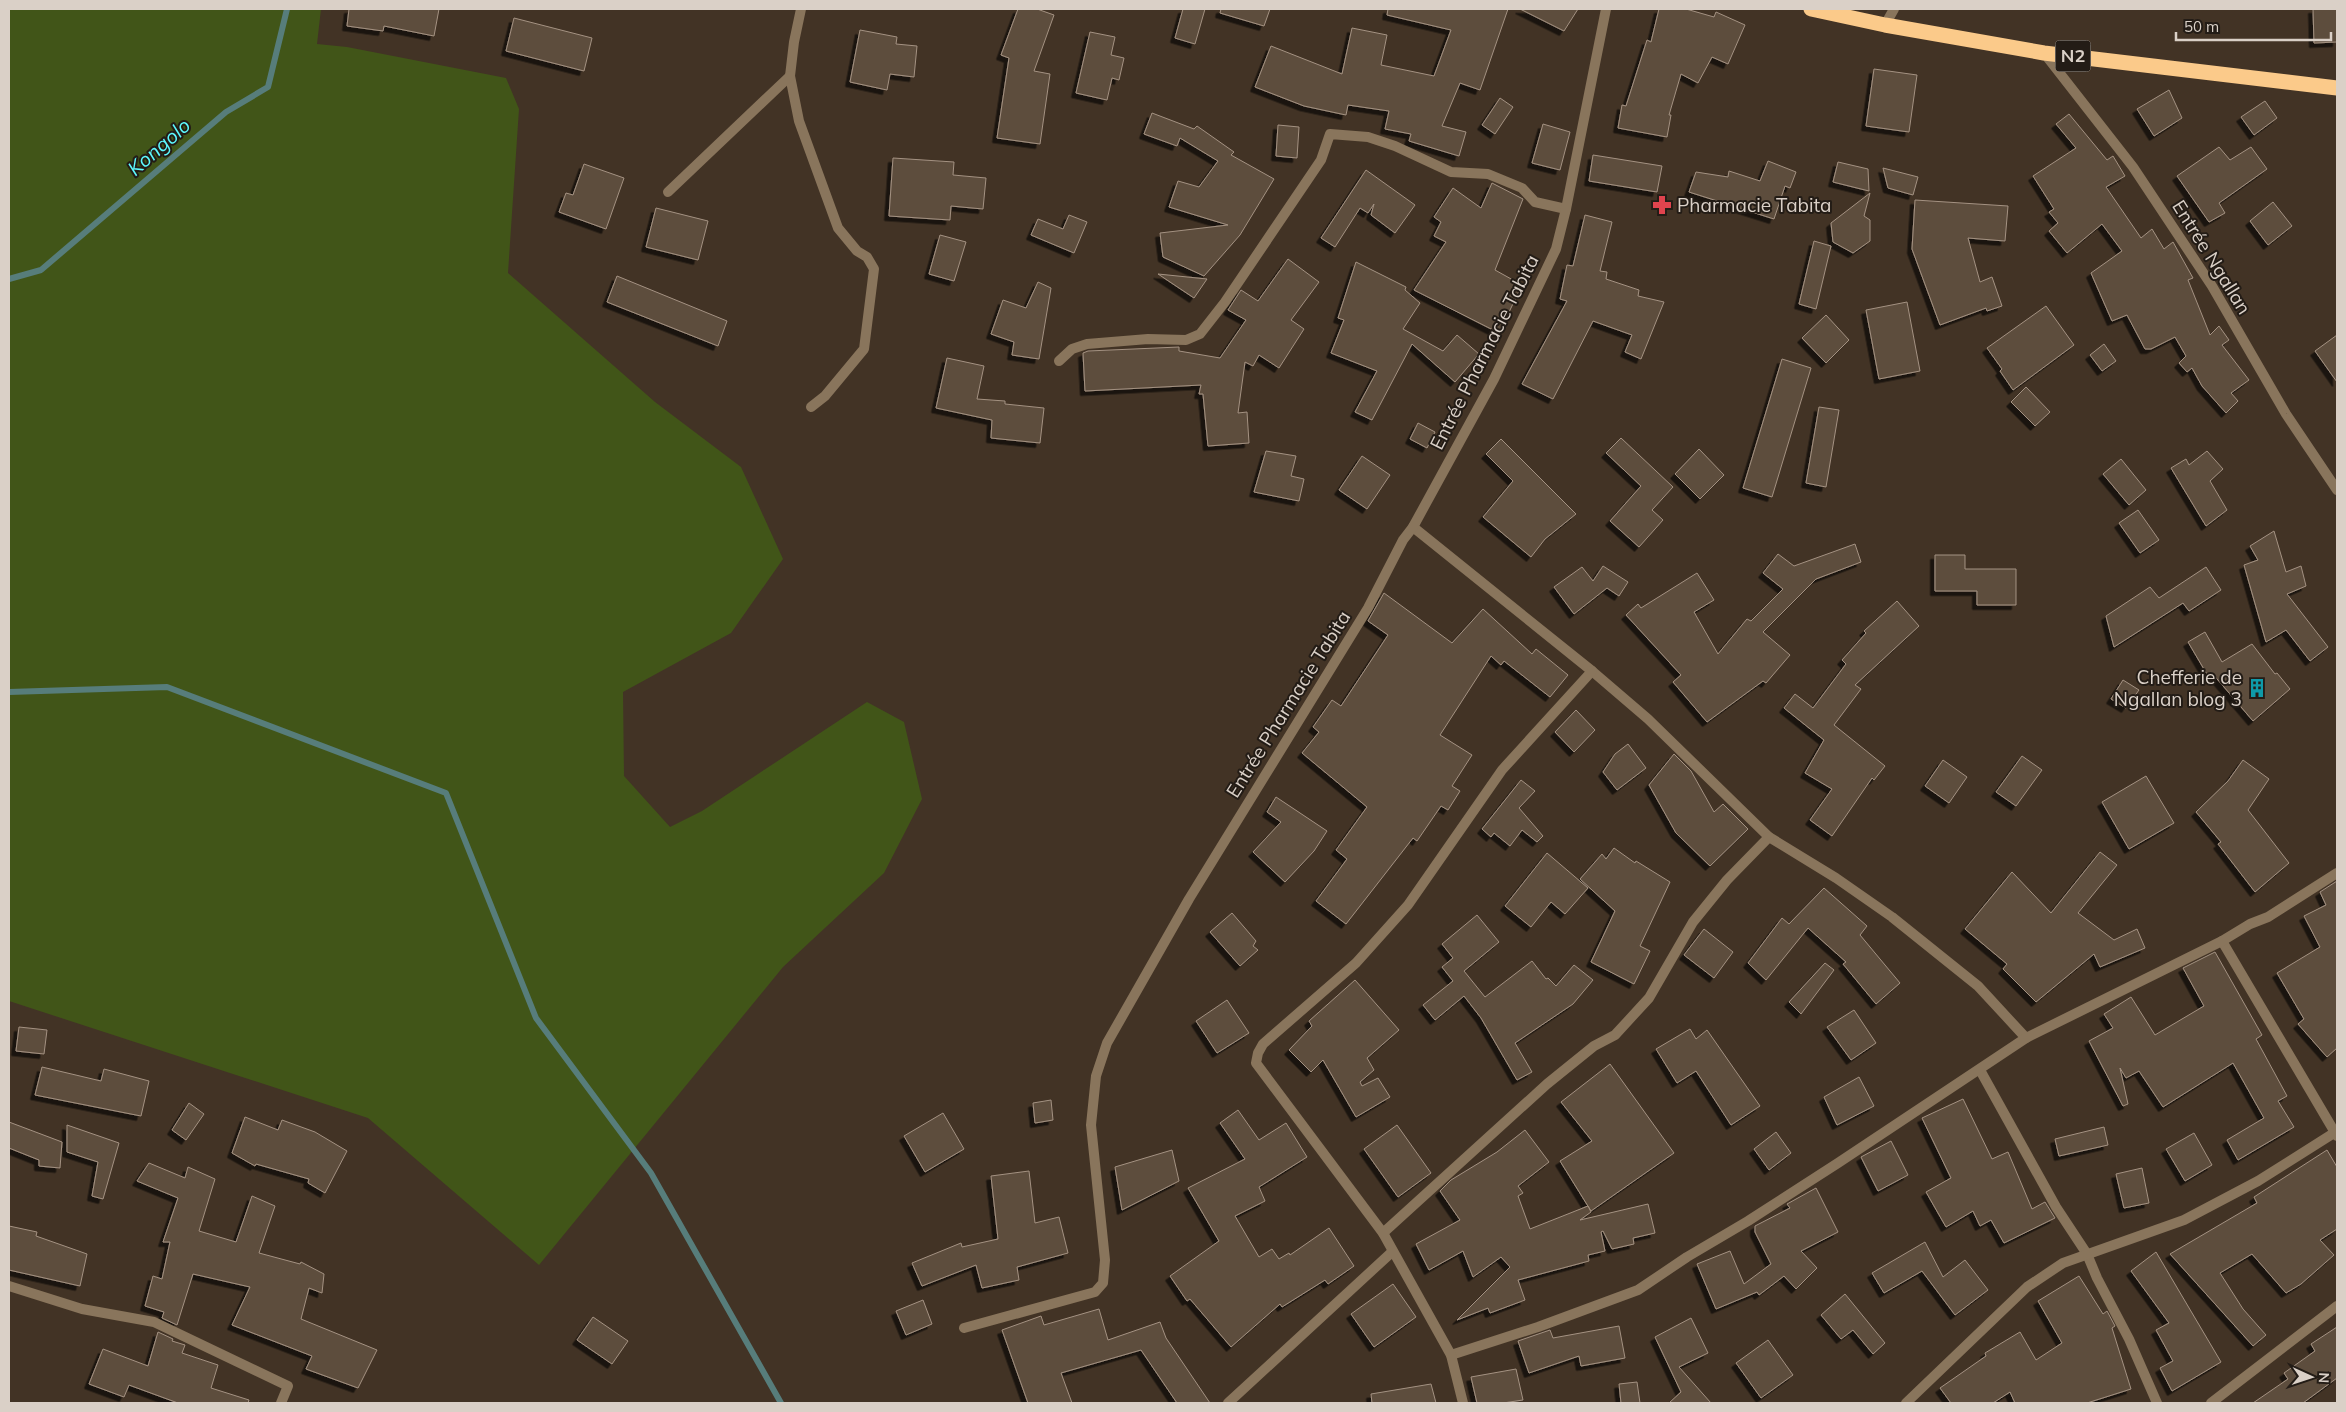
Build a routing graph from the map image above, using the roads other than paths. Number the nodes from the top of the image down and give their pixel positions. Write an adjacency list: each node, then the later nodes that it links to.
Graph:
1 (801, 9): 7 (street)
2 (1606, 9): 10 (street, Entrée Pharmacie Tabita)
3 (1811, 9): 5 (highway, N2)
4 (1894, 9): 5 (street)
5 (1886, 25): 6 (highway, N2)
6 (2044, 52): 8 (highway, N2); 13 (street, Entrée Ngallan)
7 (790, 76): 9 (street); 12 (street)
8 (2337, 88)
9 (668, 192)
10 (1566, 209): 11 (street); 14 (street, Entrée Pharmacie Tabita)
11 (1059, 360)
12 (811, 407)
13 (2337, 490)
14 (1412, 527): 15 (street); 27 (street, Entrée Pharmacie Tabita)
15 (1592, 671): 16 (street); 22 (street)
16 (1769, 837): 19 (street); 22 (street)
17 (2337, 873): 18 (street)
18 (2222, 941): 19 (street); 21 (street)
19 (2026, 1038): 20 (street)
20 (1980, 1070): 24 (street); 28 (street)
21 (2336, 1135): 24 (street)
22 (1383, 1233): 23 (street)
23 (1392, 1252): 28 (street); 30 (street)
24 (2087, 1254): 32 (street); 33 (street)
25 (9, 1286): 29 (street)
26 (2337, 1306): 34 (street)
27 (964, 1328)
28 (1451, 1355): 31 (street)
29 (281, 1403)
30 (1228, 1403)
31 (1463, 1403)
32 (1906, 1403)
33 (2157, 1403)
34 (2211, 1403)

